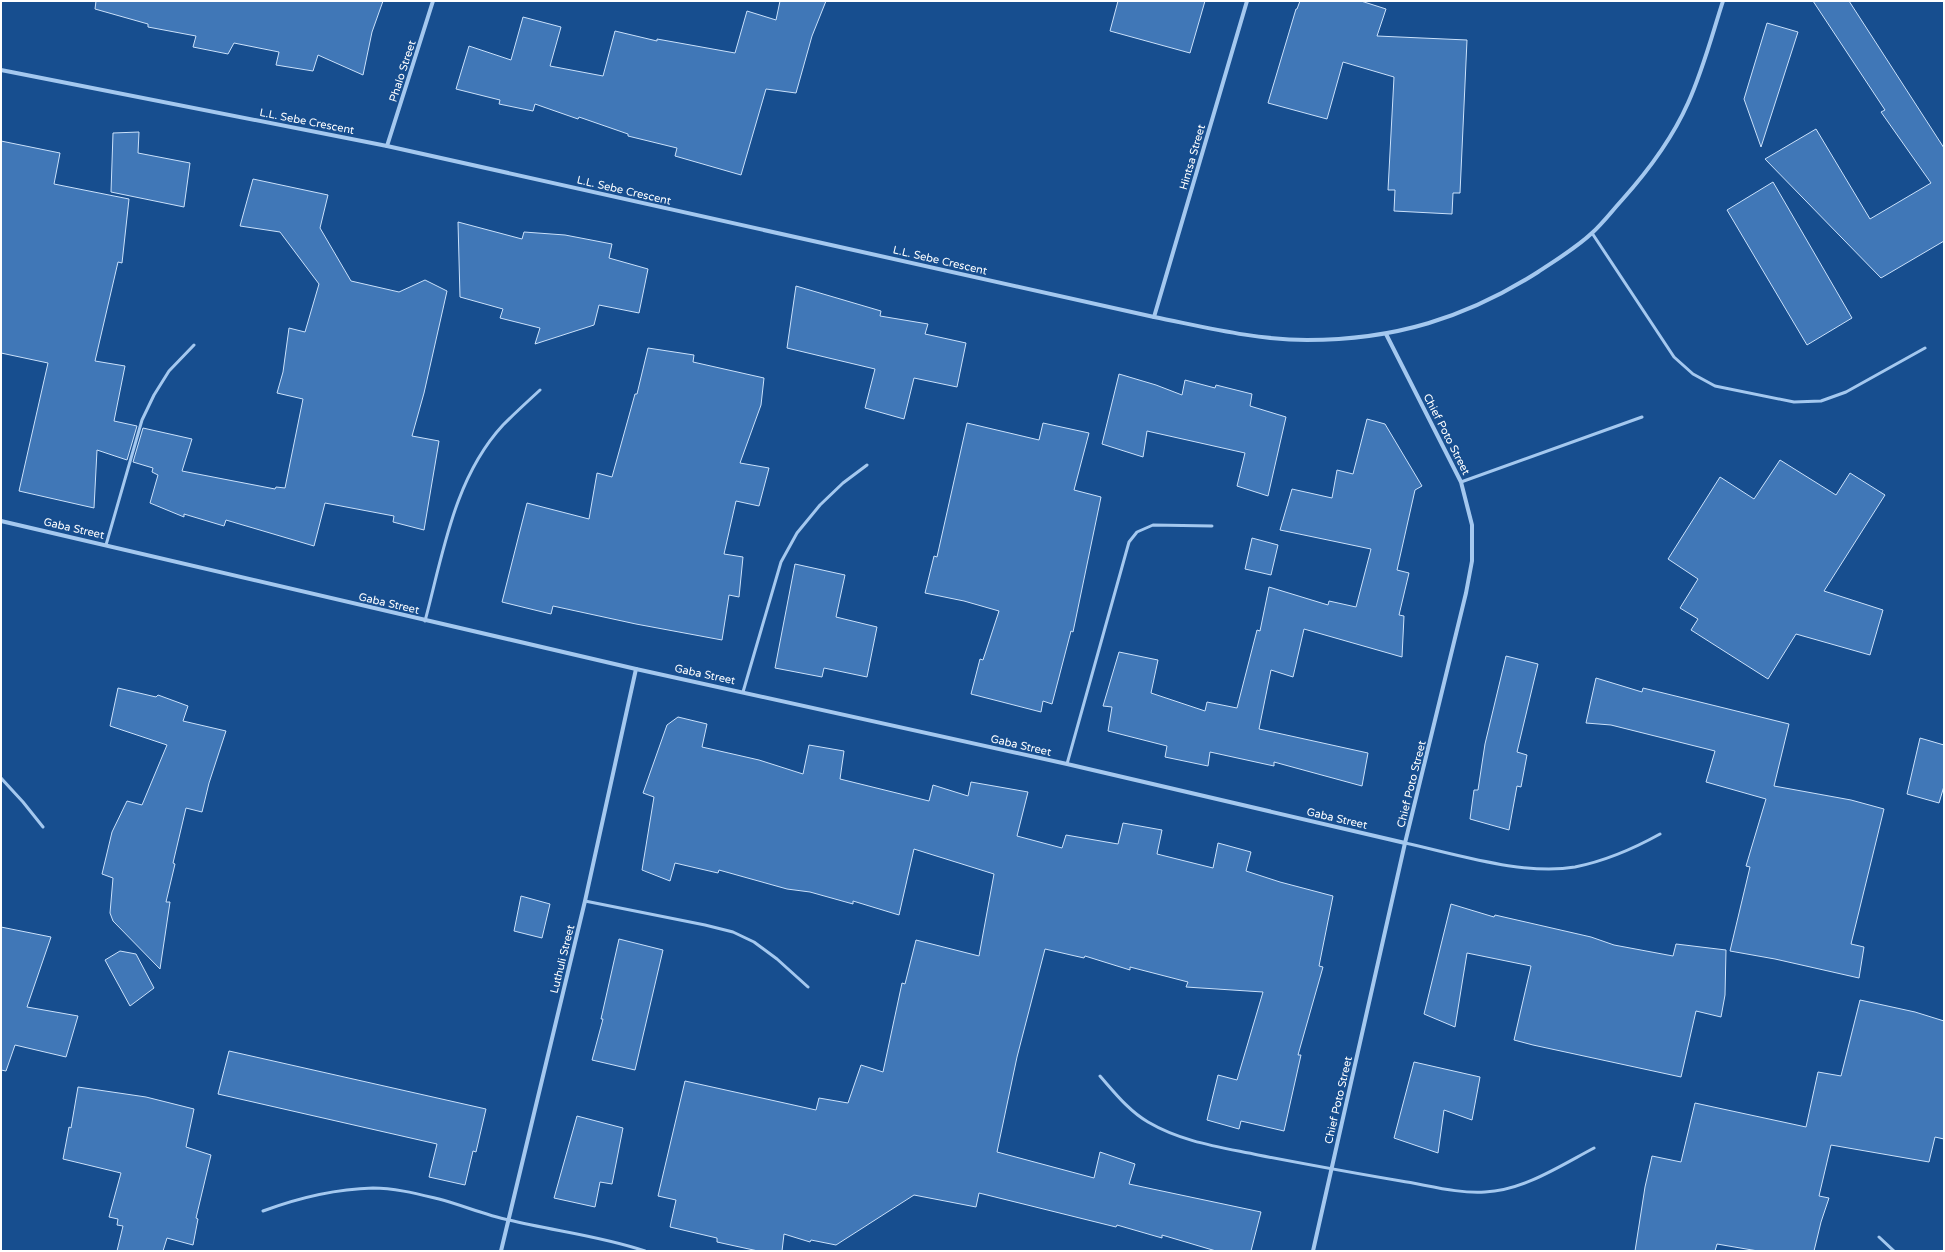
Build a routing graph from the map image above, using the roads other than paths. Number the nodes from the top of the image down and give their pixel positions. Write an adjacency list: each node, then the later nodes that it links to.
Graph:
1 (434, 1): 5 (street, Phalo Street)
2 (1247, 1): 7 (street, Hintsa Street)
3 (1722, 1): 6 (street, L.L. Sebe Crescent)
4 (1, 70): 5 (street, L.L. Sebe Crescent)
5 (387, 146): 7 (street, L.L. Sebe Crescent)
6 (1592, 233): 8 (street, L.L. Sebe Crescent); 10 (lane)
7 (1154, 317): 8 (street, L.L. Sebe Crescent)
8 (1386, 334): 14 (street, Chief Poto Street)
9 (194, 345): 17 (lane)
10 (1925, 348)
11 (540, 390): 18 (lane)
12 (1642, 417): 14 (lane)
13 (867, 465): 20 (lane)
14 (1461, 482): 25 (street, Chief Poto Street)
15 (1, 521): 17 (street, Gaba Street)
16 (1212, 526): 21 (lane)
17 (106, 545): 18 (street, Gaba Street)
18 (425, 621): 19 (street, Gaba Street)
19 (636, 669): 20 (street, Gaba Street); 26 (street, Luthuli Street)
20 (743, 692): 21 (street, Gaba Street)
21 (1067, 764): 25 (street, Gaba Street)
22 (1, 778): 23 (lane)
23 (43, 827)
24 (1660, 834): 25 (lane)
25 (1405, 843): 30 (street, Chief Poto Street)
26 (585, 901): 27 (lane); 32 (street, Luthuli Street)
27 (808, 987)
28 (1100, 1076): 30 (lane)
29 (1594, 1148): 30 (lane)
30 (1332, 1170): 36 (street, Chief Poto Street)
31 (263, 1211): 32 (lane)
32 (508, 1220): 34 (street, Luthuli Street); 35 (lane)
33 (1879, 1237): 37 (lane)
34 (501, 1251)
35 (645, 1251)
36 (1313, 1251)
37 (1894, 1251)

